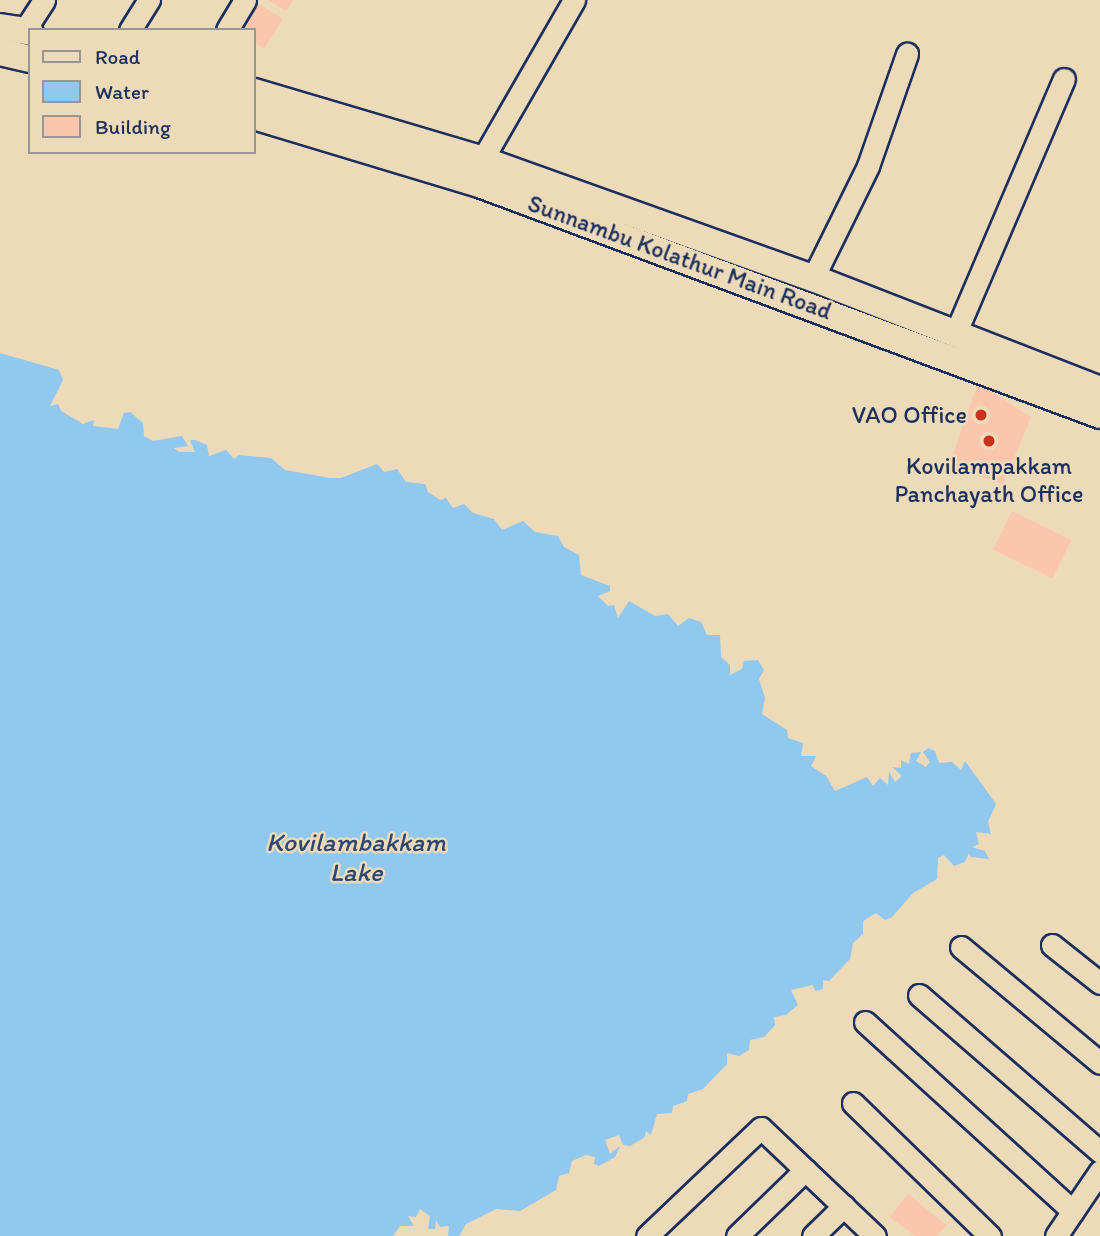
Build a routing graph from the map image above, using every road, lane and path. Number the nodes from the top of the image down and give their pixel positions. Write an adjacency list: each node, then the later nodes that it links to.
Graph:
1 (44, 0): 7 (street)
2 (149, 0): 5 (street)
3 (245, 0): 6 (street)
4 (574, 0): 14 (street)
5 (131, 28)
6 (228, 28)
7 (18, 30)
8 (0, 52): 10 (street)
9 (907, 54): 16 (street)
10 (28, 58)
11 (1064, 79): 17 (street)
12 (256, 94): 14 (street, Sunnambu Kolathur Main Road)
13 (256, 117): 14 (street, Sunnambu Kolathur Main Road)
14 (476, 170): 15 (street, Sunnambu Kolathur Main Road)
15 (689, 246): 16 (street, Sunnambu Kolathur Main Road); 19 (street, Sunnambu Kolathur Main Road)
16 (813, 278): 17 (street, Sunnambu Kolathur Main Road)
17 (956, 332): 18 (street, Sunnambu Kolathur Main Road)
18 (1100, 390)
19 (1100, 415)
20 (1052, 945): 22 (street)
21 (961, 947): 25 (street)
22 (1100, 983)
23 (919, 995): 27 (street)
24 (865, 1022): 31 (street)
25 (1100, 1063)
26 (853, 1103): 36 (street)
27 (1100, 1152)
28 (805, 1170): 30 (street); 32 (street); 33 (street)
29 (1100, 1171): 31 (street)
30 (844, 1206): 34 (street); 35 (street)
31 (1069, 1226)
32 (648, 1236)
33 (737, 1236)
34 (813, 1236)
35 (875, 1236)
36 (990, 1236)

